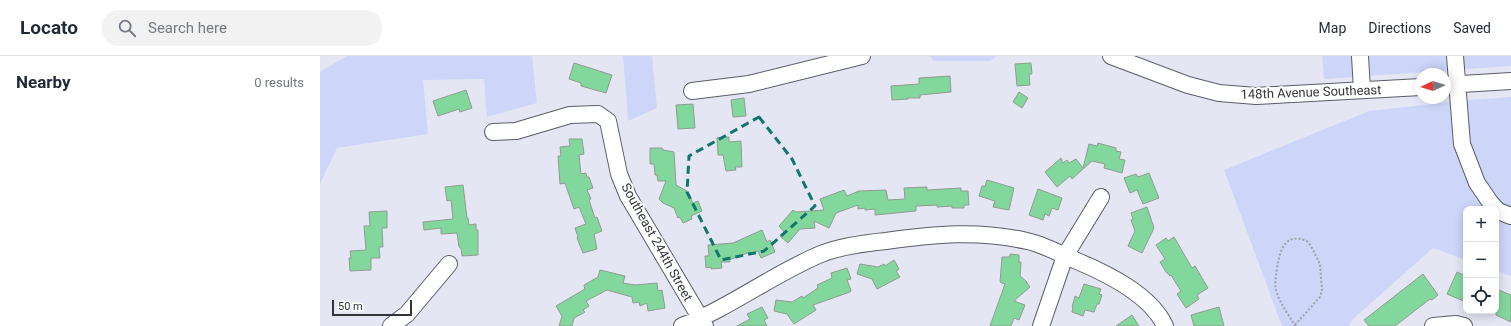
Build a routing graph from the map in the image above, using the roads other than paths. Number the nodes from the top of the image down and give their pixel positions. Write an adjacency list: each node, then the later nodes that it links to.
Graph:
1 (862, 56): 9 (street)
2 (1110, 56): 8 (street, 148th Avenue Southeast)
3 (1360, 56): 8 (street)
4 (1455, 56): 6 (street)
5 (1511, 81): 6 (street)
6 (1451, 85): 12 (street)
7 (1415, 87): 8 (street, 148th Avenue Southeast)
8 (1362, 90)
9 (692, 91)
10 (493, 132): 15 (street, Southeast 244th Street)
11 (1100, 197): 13 (street)
12 (1511, 216)
13 (1065, 256): 15 (street); 18 (street); 19 (street)
14 (449, 264): 16 (street)
15 (703, 322): 17 (street)
16 (391, 326)
17 (682, 326)
18 (1041, 326)
19 (1166, 326)
20 (1434, 326): 21 (street)
21 (1464, 326)

